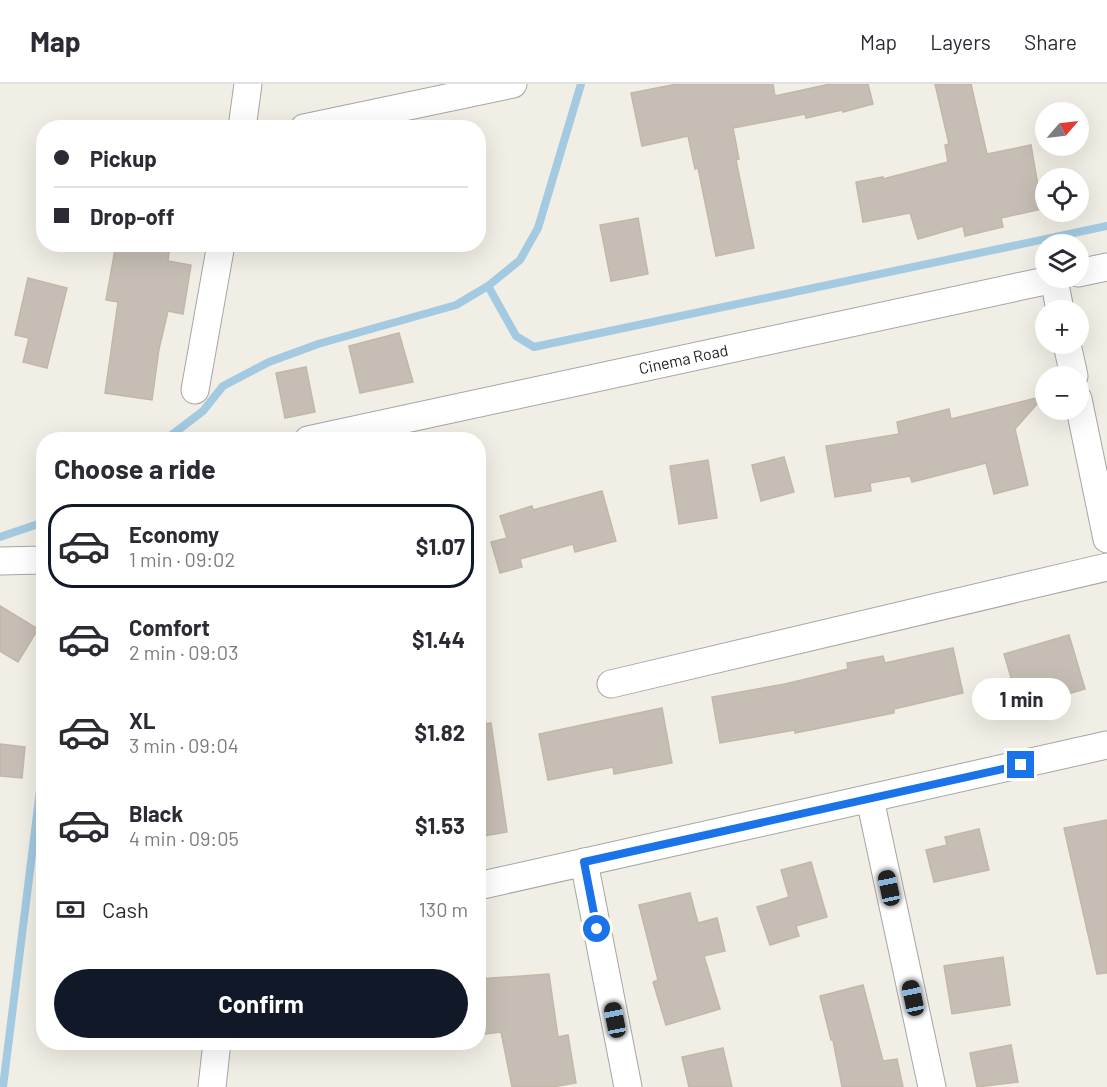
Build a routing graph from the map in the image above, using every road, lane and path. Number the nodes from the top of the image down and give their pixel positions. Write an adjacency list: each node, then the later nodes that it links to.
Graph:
1 (248, 84): 3 (street)
2 (513, 84): 4 (street)
3 (243, 120)
4 (342, 120)
5 (220, 252): 9 (street)
6 (1107, 267): 7 (street, Cinema Road)
7 (1089, 271)
8 (1035, 282): 11 (street, Cinema Road)
9 (195, 390)
10 (1082, 420): 12 (street)
11 (345, 432)
12 (1107, 539)
13 (36, 560): 14 (street)
14 (0, 561)
15 (1107, 567): 16 (street)
16 (610, 684)
17 (1107, 745): 18 (street)
18 (870, 799): 19 (street); 24 (street)
19 (584, 862): 20 (street); 23 (street)
20 (486, 884)
21 (216, 1050): 22 (street)
22 (212, 1087)
23 (628, 1087)
24 (932, 1087)

